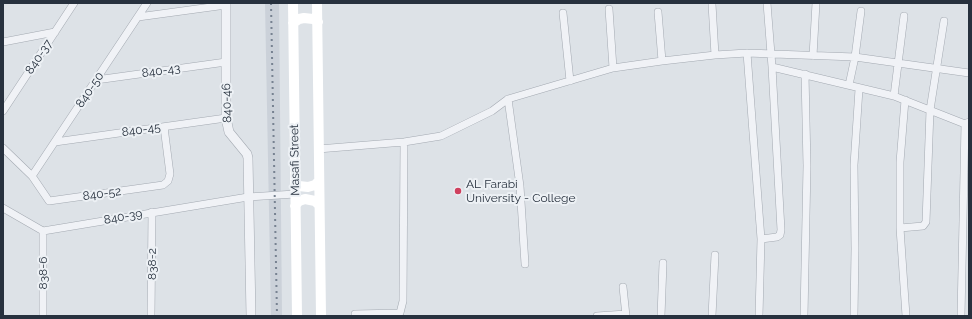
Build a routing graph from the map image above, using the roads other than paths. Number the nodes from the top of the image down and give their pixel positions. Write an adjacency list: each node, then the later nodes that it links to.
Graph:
1 (74, 3): 18 (street, 840-37)
2 (147, 3): 14 (street, 840-50)
3 (293, 3): 17 (main road, Masafi Street)
4 (317, 3): 16 (main road, Masafi Street)
5 (767, 3): 21 (street)
6 (816, 3): 23 (street)
7 (226, 4): 14 (street); 26 (street, 840-46)
8 (712, 4): 22 (street)
9 (609, 9): 29 (street)
10 (861, 11): 24 (street)
11 (658, 12): 25 (street)
12 (563, 13): 34 (street)
13 (904, 16): 27 (street)
14 (138, 17): 33 (street, 840-50)
15 (944, 21): 30 (street)
16 (318, 22): 17 (main road); 48 (main road, Masafi Street)
17 (293, 23): 51 (main road, Masafi Street)
18 (55, 32): 19 (street); 40 (street, 840-37)
19 (3, 42)
20 (747, 53): 21 (street); 22 (street); 60 (street)
21 (770, 54): 23 (street); 28 (street)
22 (715, 55): 25 (street)
23 (813, 56): 24 (street)
24 (855, 57): 27 (street); 35 (street)
25 (662, 61): 29 (street)
26 (226, 62): 33 (street, 840-43); 42 (street, 840-46)
27 (898, 63): 30 (street); 37 (street)
28 (772, 67): 32 (street); 60 (street)
29 (613, 68): 34 (street)
30 (936, 68): 31 (street); 41 (street)
31 (969, 73)
32 (805, 74): 35 (street); 76 (street)
33 (96, 80): 45 (street, 840-50)
34 (570, 81): 38 (street)
35 (849, 85): 36 (street)
36 (859, 89): 37 (street); 77 (street)
37 (894, 96): 39 (street)
38 (508, 99): 46 (street); 63 (street)
39 (905, 100): 41 (street); 58 (street)
40 (3, 109)
41 (930, 110): 43 (street); 58 (street)
42 (226, 118): 44 (street, 840-45); 53 (street, 840-46)
43 (967, 123): 79 (street)
44 (164, 127): 45 (street, 840-45); 49 (street, 840-52)
45 (55, 142): 49 (street, 840-50)
46 (404, 142): 48 (street); 65 (street)
47 (3, 148): 49 (street, 840-52)
48 (318, 149): 50 (main road, Masafi Street)
49 (32, 176)
50 (319, 181): 51 (main road); 54 (main road, Masafi Street)
51 (295, 182): 52 (main road, Masafi Street)
52 (295, 194): 53 (street, 840-39); 55 (main road, Masafi Street)
53 (248, 196): 57 (street, 840-39); 69 (street, 840-46)
54 (319, 205): 55 (main road); 71 (main road, Masafi Street)
55 (295, 206): 70 (main road, Masafi Street)
56 (3, 208): 59 (street)
57 (152, 212): 59 (street, 840-39); 68 (street, 838-2)
58 (900, 228): 78 (street)
59 (44, 231): 67 (street, 838-6)
60 (761, 239): 75 (street)
61 (715, 255): 74 (street)
62 (663, 263): 73 (street)
63 (525, 264)
64 (623, 287): 66 (street)
65 (355, 314)
66 (626, 315): 72 (street)
67 (43, 316)
68 (151, 316)
69 (250, 316)
70 (297, 316)
71 (321, 316)
72 (597, 316)
73 (661, 316)
74 (712, 316)
75 (759, 316)
76 (804, 316)
77 (854, 316)
78 (906, 316)
79 (961, 316)

